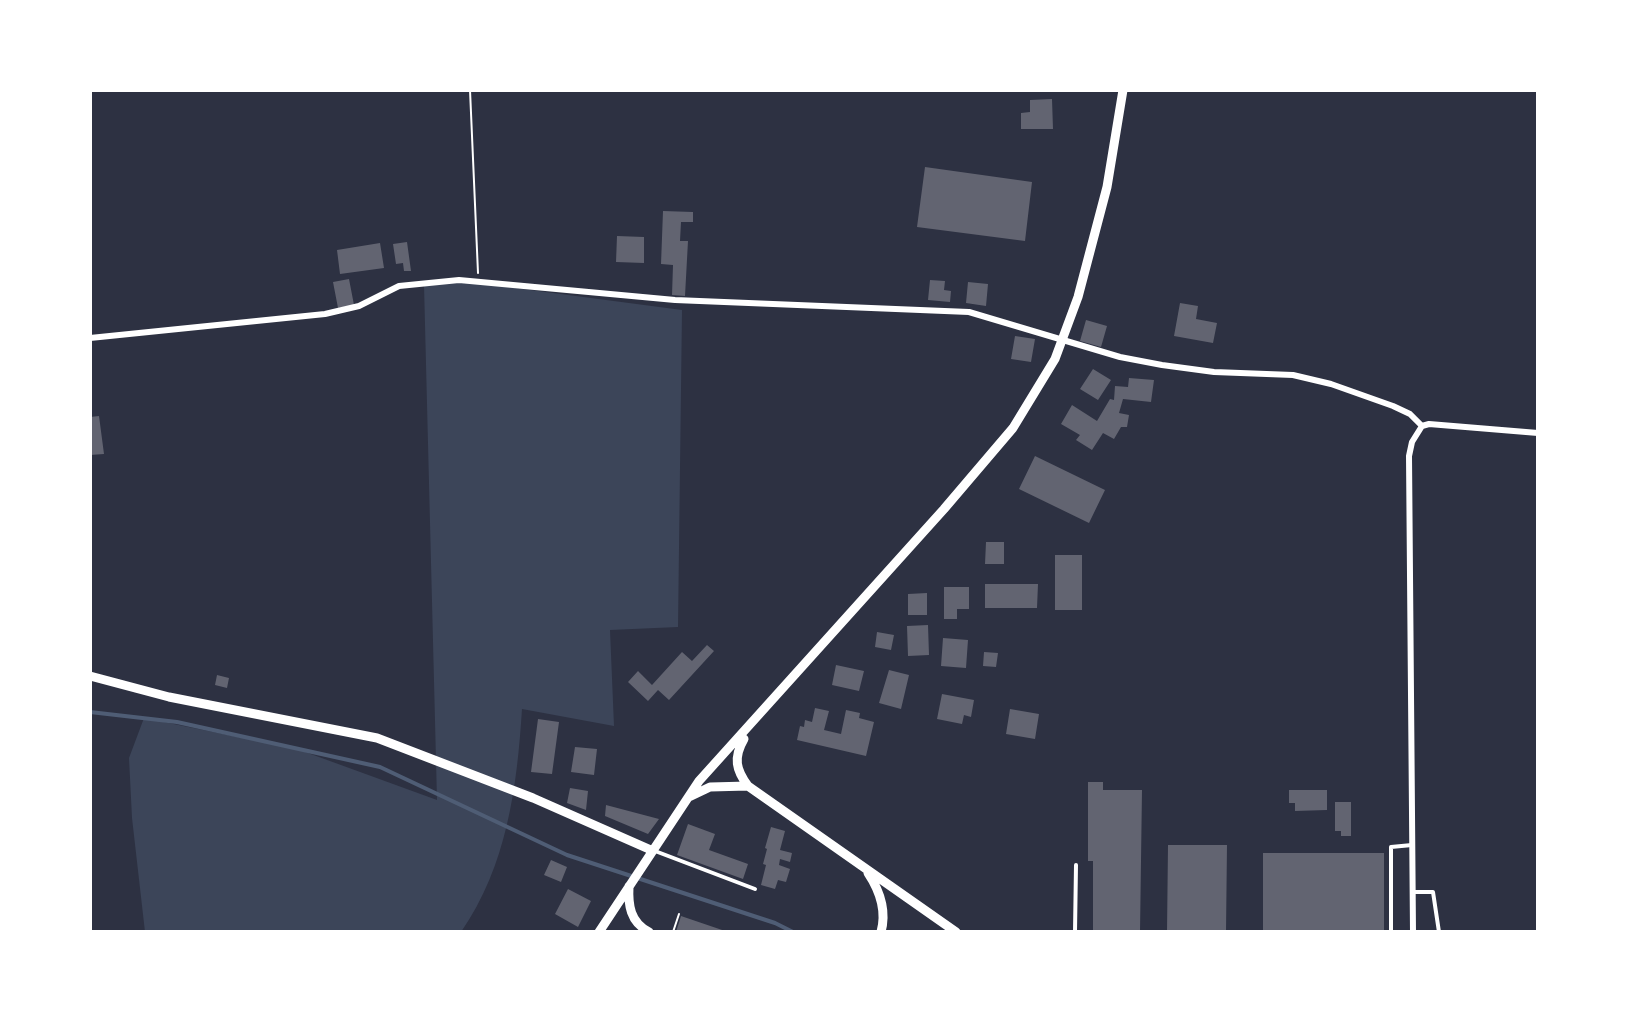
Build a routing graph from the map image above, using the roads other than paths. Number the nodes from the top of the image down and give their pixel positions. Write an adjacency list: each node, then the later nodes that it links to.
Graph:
1 (1123, 90): 3 (street)
2 (90, 338): 3 (street)
3 (1063, 339): 4 (street); 7 (street)
4 (1422, 426): 5 (street); 10 (street)
5 (1538, 433)
6 (90, 676): 11 (street)
7 (757, 719): 8 (street); 9 (street)
8 (748, 786): 9 (street); 13 (street)
9 (688, 797): 11 (street)
10 (1412, 844): 15 (street); 22 (lane)
11 (651, 850): 14 (lane); 16 (street)
12 (1076, 865): 21 (lane)
13 (867, 872): 19 (street); 20 (street)
14 (755, 889)
15 (1413, 892): 23 (street); 24 (lane)
16 (625, 897): 17 (street); 18 (street)
17 (599, 932)
18 (650, 932)
19 (881, 932)
20 (956, 932)
21 (1075, 932)
22 (1391, 932)
23 (1413, 932)
24 (1439, 932)

